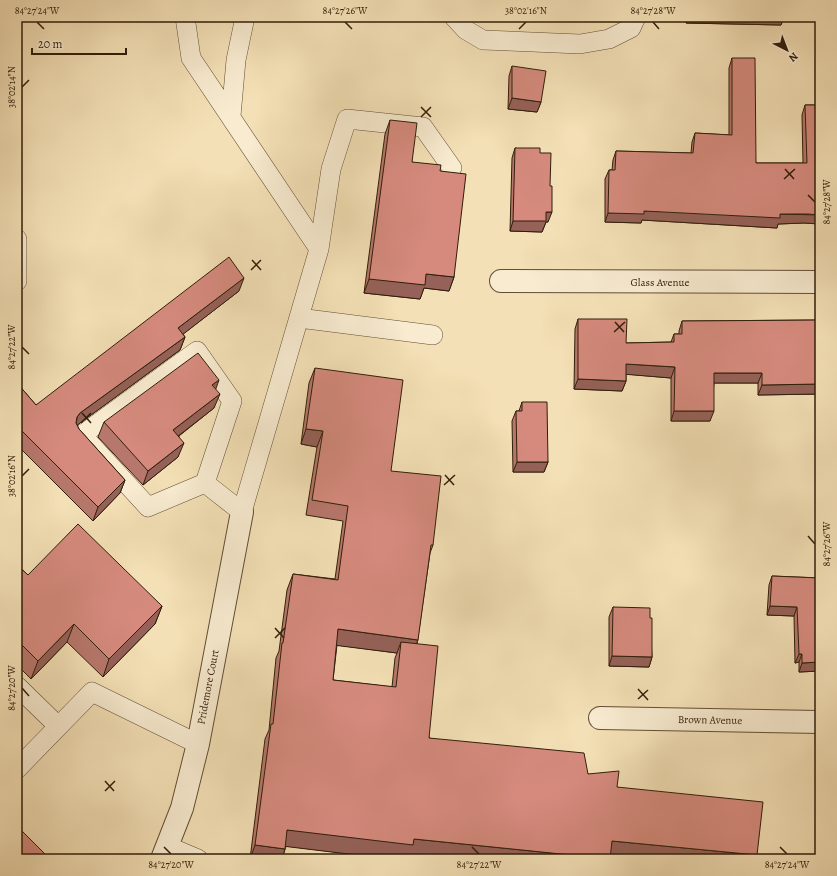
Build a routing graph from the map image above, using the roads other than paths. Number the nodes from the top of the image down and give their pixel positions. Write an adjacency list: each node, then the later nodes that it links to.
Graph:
1 (185, 17): 5 (lane)
2 (245, 17): 5 (lane)
3 (454, 17): 4 (lane)
4 (636, 17)
5 (231, 116): 8 (lane)
6 (452, 168): 8 (lane)
7 (17, 239): 9 (lane)
8 (319, 249): 12 (lane)
9 (17, 281)
10 (501, 281): 11 (street, Glass Avenue)
11 (820, 282)
12 (299, 318): 13 (lane); 15 (lane)
13 (433, 335)
14 (205, 483): 14 (lane); 15 (lane)
15 (242, 512): 20 (street, Pridemore Court)
16 (17, 686): 19 (lane)
17 (600, 718): 18 (street, Brown Avenue)
18 (820, 722)
19 (58, 726): 20 (lane); 21 (lane)
20 (198, 744): 22 (street, Pridemore Court)
21 (17, 769)
22 (164, 853): 23 (lane)
23 (198, 859)

